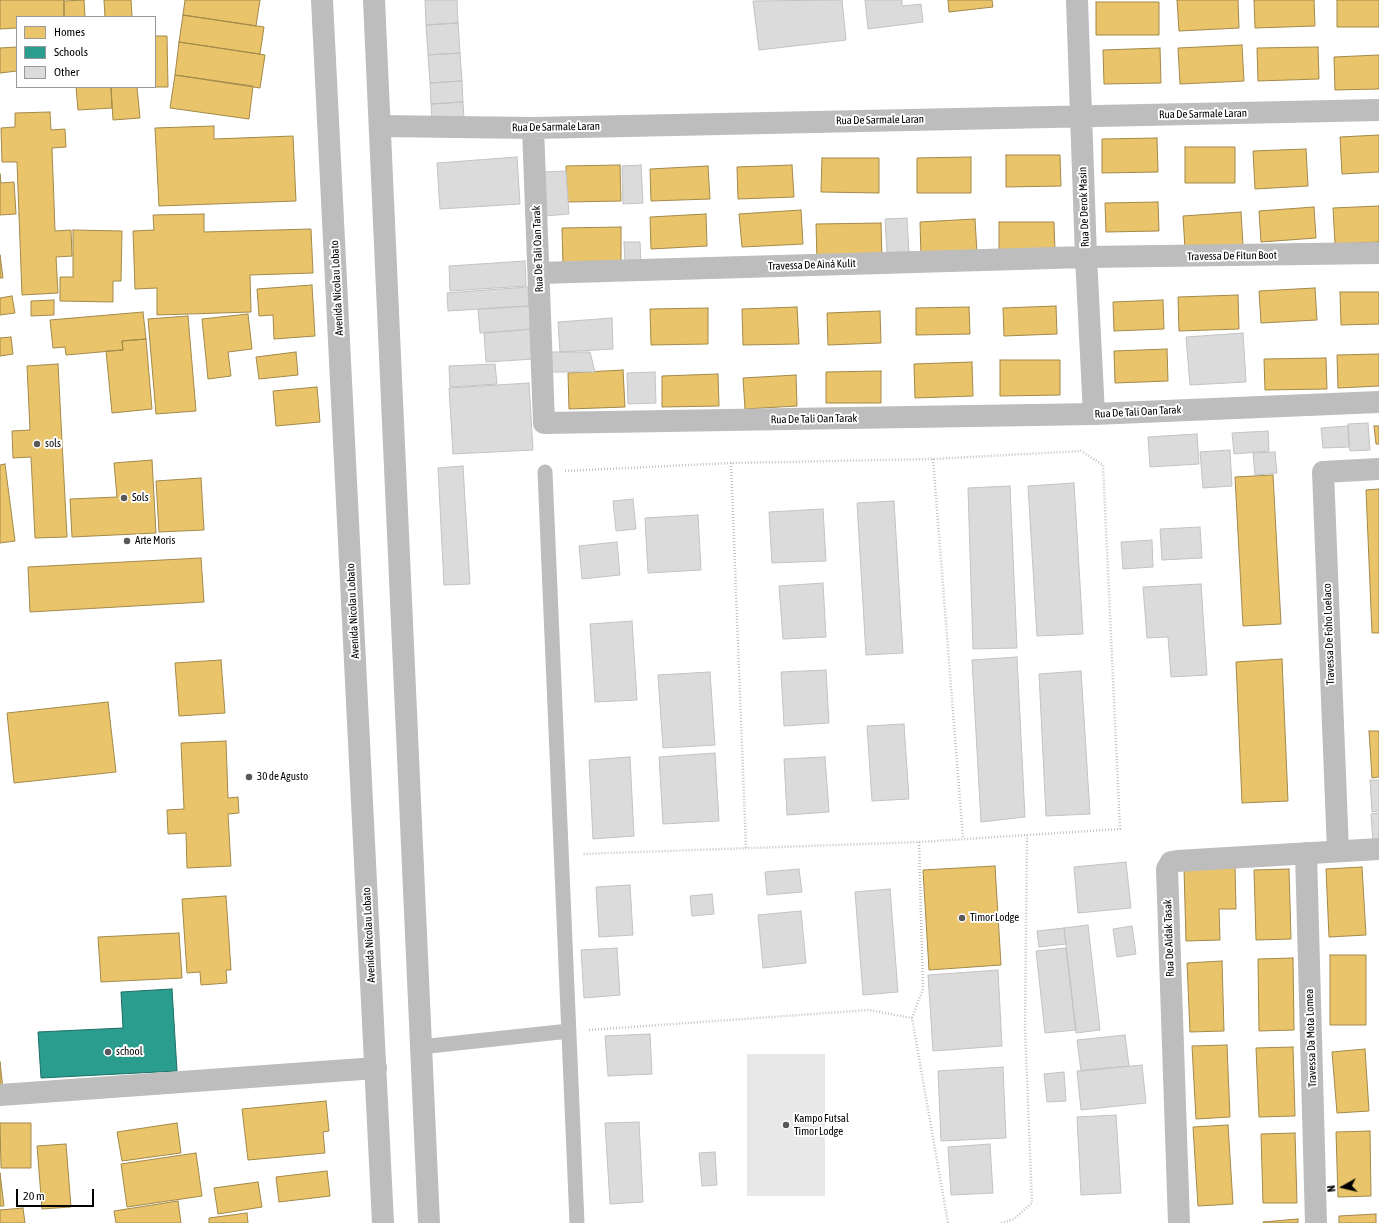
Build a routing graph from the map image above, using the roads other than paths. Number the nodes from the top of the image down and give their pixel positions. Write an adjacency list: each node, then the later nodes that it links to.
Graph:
1 (322, 0): 20 (street, Avenida Nicolau Lobato)
2 (374, 0): 6 (street)
3 (1077, 0): 5 (street, Rua De Derok Masin)
4 (1379, 110): 5 (street, Rua De Sarmale Laran)
5 (1080, 116): 7 (street, Rua De Sarmale Laran); 9 (street, Rua De Derok Masin)
6 (380, 126): 7 (street, Rua De Sarmale Laran); 19 (street)
7 (533, 128): 10 (street, Rua De Tali Oan Tarak)
8 (1379, 253): 9 (street, Travessa De Fitun Boot)
9 (1086, 257): 10 (street, Travessa De Ainá Kulit); 12 (street, Rua De Derok Masin)
10 (538, 273): 12 (street, Rua De Tali Oan Tarak)
11 (1379, 402): 12 (street, Rua De Tali Oan Tarak)
12 (1094, 414)
13 (1379, 469): 16 (street, Travessa De Foho Loelaco)
14 (545, 472): 18 (lane)
15 (1379, 849): 16 (street, Rua De Aidak Tasak)
16 (1338, 851): 17 (street, Rua De Aidak Tasak)
17 (1306, 853): 25 (street, Rua De Aidak Tasak); 26 (street, Travessa Da Mota Lomea)
18 (569, 1031): 19 (lane); 24 (lane)
19 (420, 1047): 23 (street)
20 (376, 1068): 21 (street); 22 (street, Avenida Nicolau Lobato)
21 (0, 1095)
22 (384, 1223)
23 (429, 1223)
24 (577, 1223)
25 (1179, 1223)
26 (1316, 1223)

